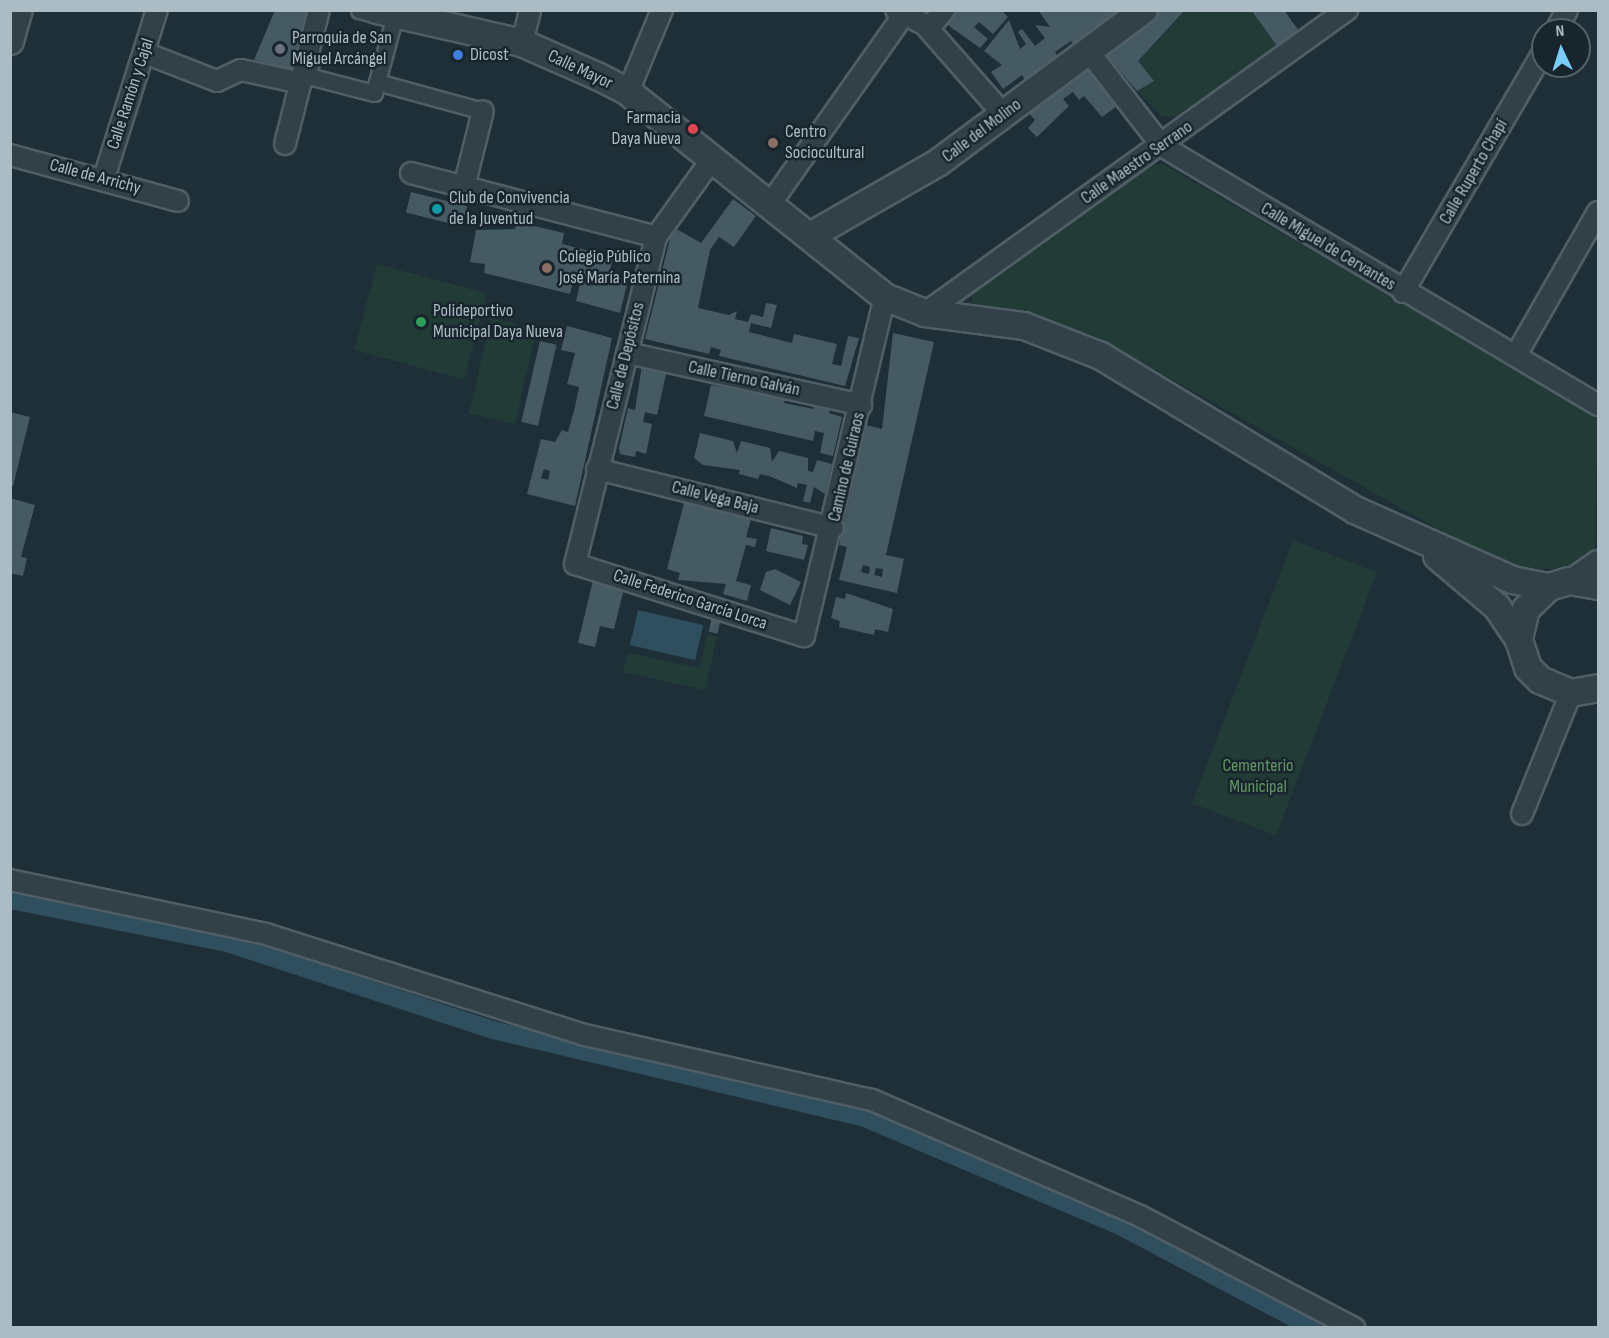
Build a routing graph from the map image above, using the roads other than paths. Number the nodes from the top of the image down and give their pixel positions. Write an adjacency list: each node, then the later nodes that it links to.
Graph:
1 (19, 10): 14 (street)
2 (157, 10): 17 (street, Calle Ramón y Cajal)
3 (319, 10): 20 (street)
4 (324, 10): 19 (street)
5 (359, 10): 19 (street)
6 (377, 10): 15 (street, Calle Mayor)
7 (530, 10): 15 (street)
8 (662, 10): 21 (street)
9 (944, 10): 13 (street)
10 (1144, 10): 16 (street, Calle del Molino)
11 (1347, 10): 25 (street, Calle Maestro Serrano)
12 (900, 12): 13 (street); 32 (street)
13 (929, 28): 23 (street)
14 (10, 41)
15 (522, 43): 21 (street, Calle Mayor)
16 (1089, 52): 23 (street, Calle del Molino); 25 (street, Calle Miguel de Cervantes)
17 (145, 53): 20 (street); 29 (street, Calle Ramón y Cajal)
18 (1531, 73): 36 (street, Calle Ruperto Chapí)
19 (377, 82): 22 (street)
20 (301, 83): 24 (street)
21 (628, 92): 27 (street, Calle Mayor)
22 (483, 111): 30 (street)
23 (1003, 114): 34 (street, Calle del Molino)
24 (285, 144)
25 (1162, 146): 36 (street, Calle Miguel de Cervantes); 38 (street, Calle Maestro Serrano)
26 (10, 155): 29 (street, Calle de Arrichy)
27 (710, 162): 32 (street, Calle Mayor); 35 (street, Calle de Depósitos)
28 (411, 173): 30 (street)
29 (104, 178): 31 (street, Calle de Arrichy)
30 (464, 187): 35 (street)
31 (178, 201)
32 (768, 207): 34 (street, Calle Mayor)
33 (1599, 212): 40 (street)
34 (810, 236): 37 (street, Calle Mayor)
35 (657, 237): 39 (street, Calle de Depósitos)
36 (1403, 292): 40 (street, Calle Miguel de Cervantes)
37 (885, 297): 38 (street, Calle Mayor); 41 (street, Camino de Guiraos)
38 (925, 313): 45 (street, Calle Mayor)
39 (627, 353): 41 (street, Calle Tierno Galván); 43 (street, Calle de Depósitos)
40 (1516, 355): 42 (street, Calle Miguel de Cervantes)
41 (861, 405): 44 (street, Camino de Guiraos)
42 (1599, 405)
43 (597, 469): 44 (street, Calle Vega Baja); 47 (street, Calle de Depósitos)
44 (833, 528): 50 (street, Camino de Guiraos)
45 (1419, 540): 48 (street); 51 (street)
46 (1599, 561): 48 (street)
47 (575, 564): 50 (street, Calle Federico García Lorca)
48 (1559, 584): 49 (street); 51 (street)
49 (1599, 586)
50 (804, 636)
51 (1519, 640): 53 (street)
52 (1598, 688): 53 (street)
53 (1571, 693): 54 (street)
54 (1522, 814)
55 (10, 880): 56 (street)
56 (1354, 1328)

